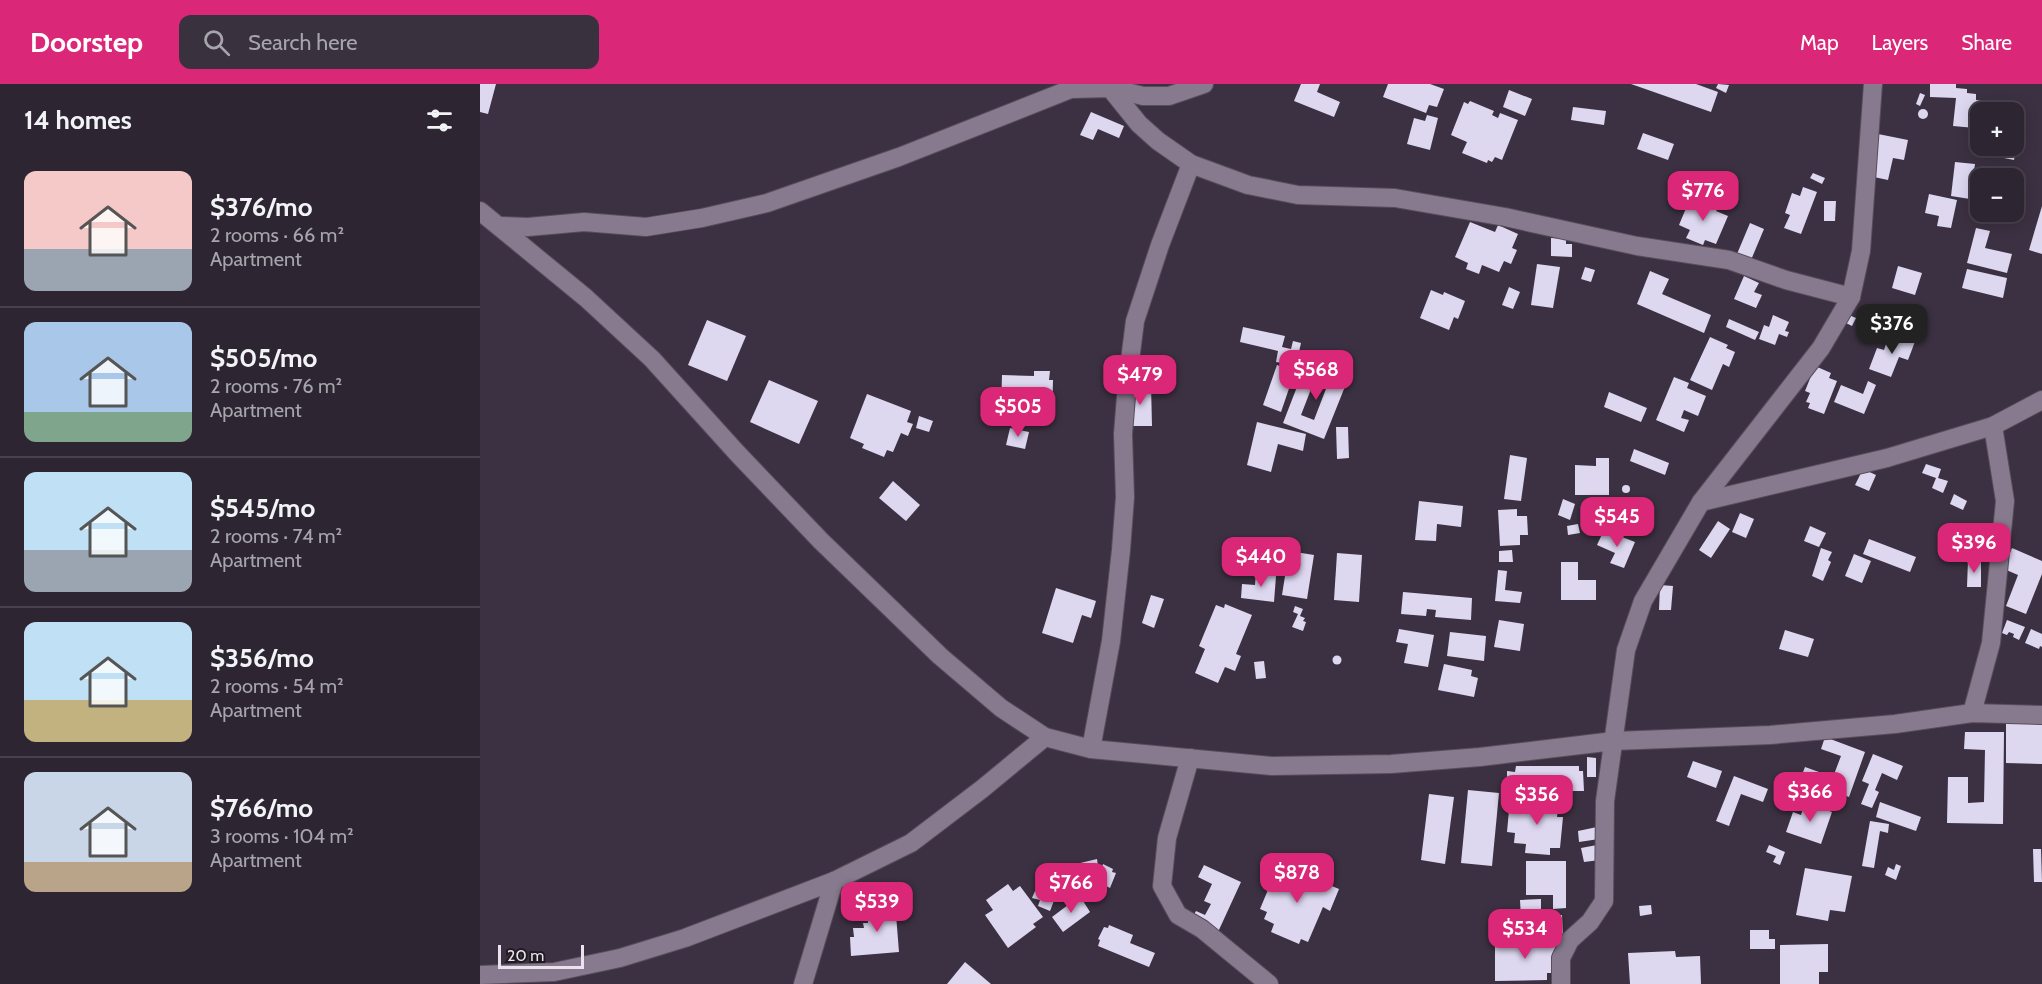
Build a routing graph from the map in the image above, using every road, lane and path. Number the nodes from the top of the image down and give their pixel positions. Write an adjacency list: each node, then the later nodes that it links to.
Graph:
1 (1204, 84): 3 (street)
2 (1874, 84): 7 (street)
3 (1110, 88): 4 (street); 6 (street)
4 (1191, 164): 7 (street); 15 (street)
5 (480, 211): 6 (street)
6 (501, 226): 13 (street)
7 (1851, 297): 10 (street)
8 (2042, 400): 9 (street)
9 (1993, 426): 10 (street); 11 (street)
10 (1701, 502): 14 (street)
11 (1972, 713): 12 (street); 14 (street)
12 (2042, 715)
13 (1045, 737): 15 (street); 17 (street)
14 (1614, 741): 16 (street); 21 (street)
15 (1091, 749): 16 (street)
16 (1190, 758): 20 (street)
17 (834, 881): 18 (street); 19 (street)
18 (480, 975)
19 (803, 984)
20 (1269, 984)
21 (1561, 984)

